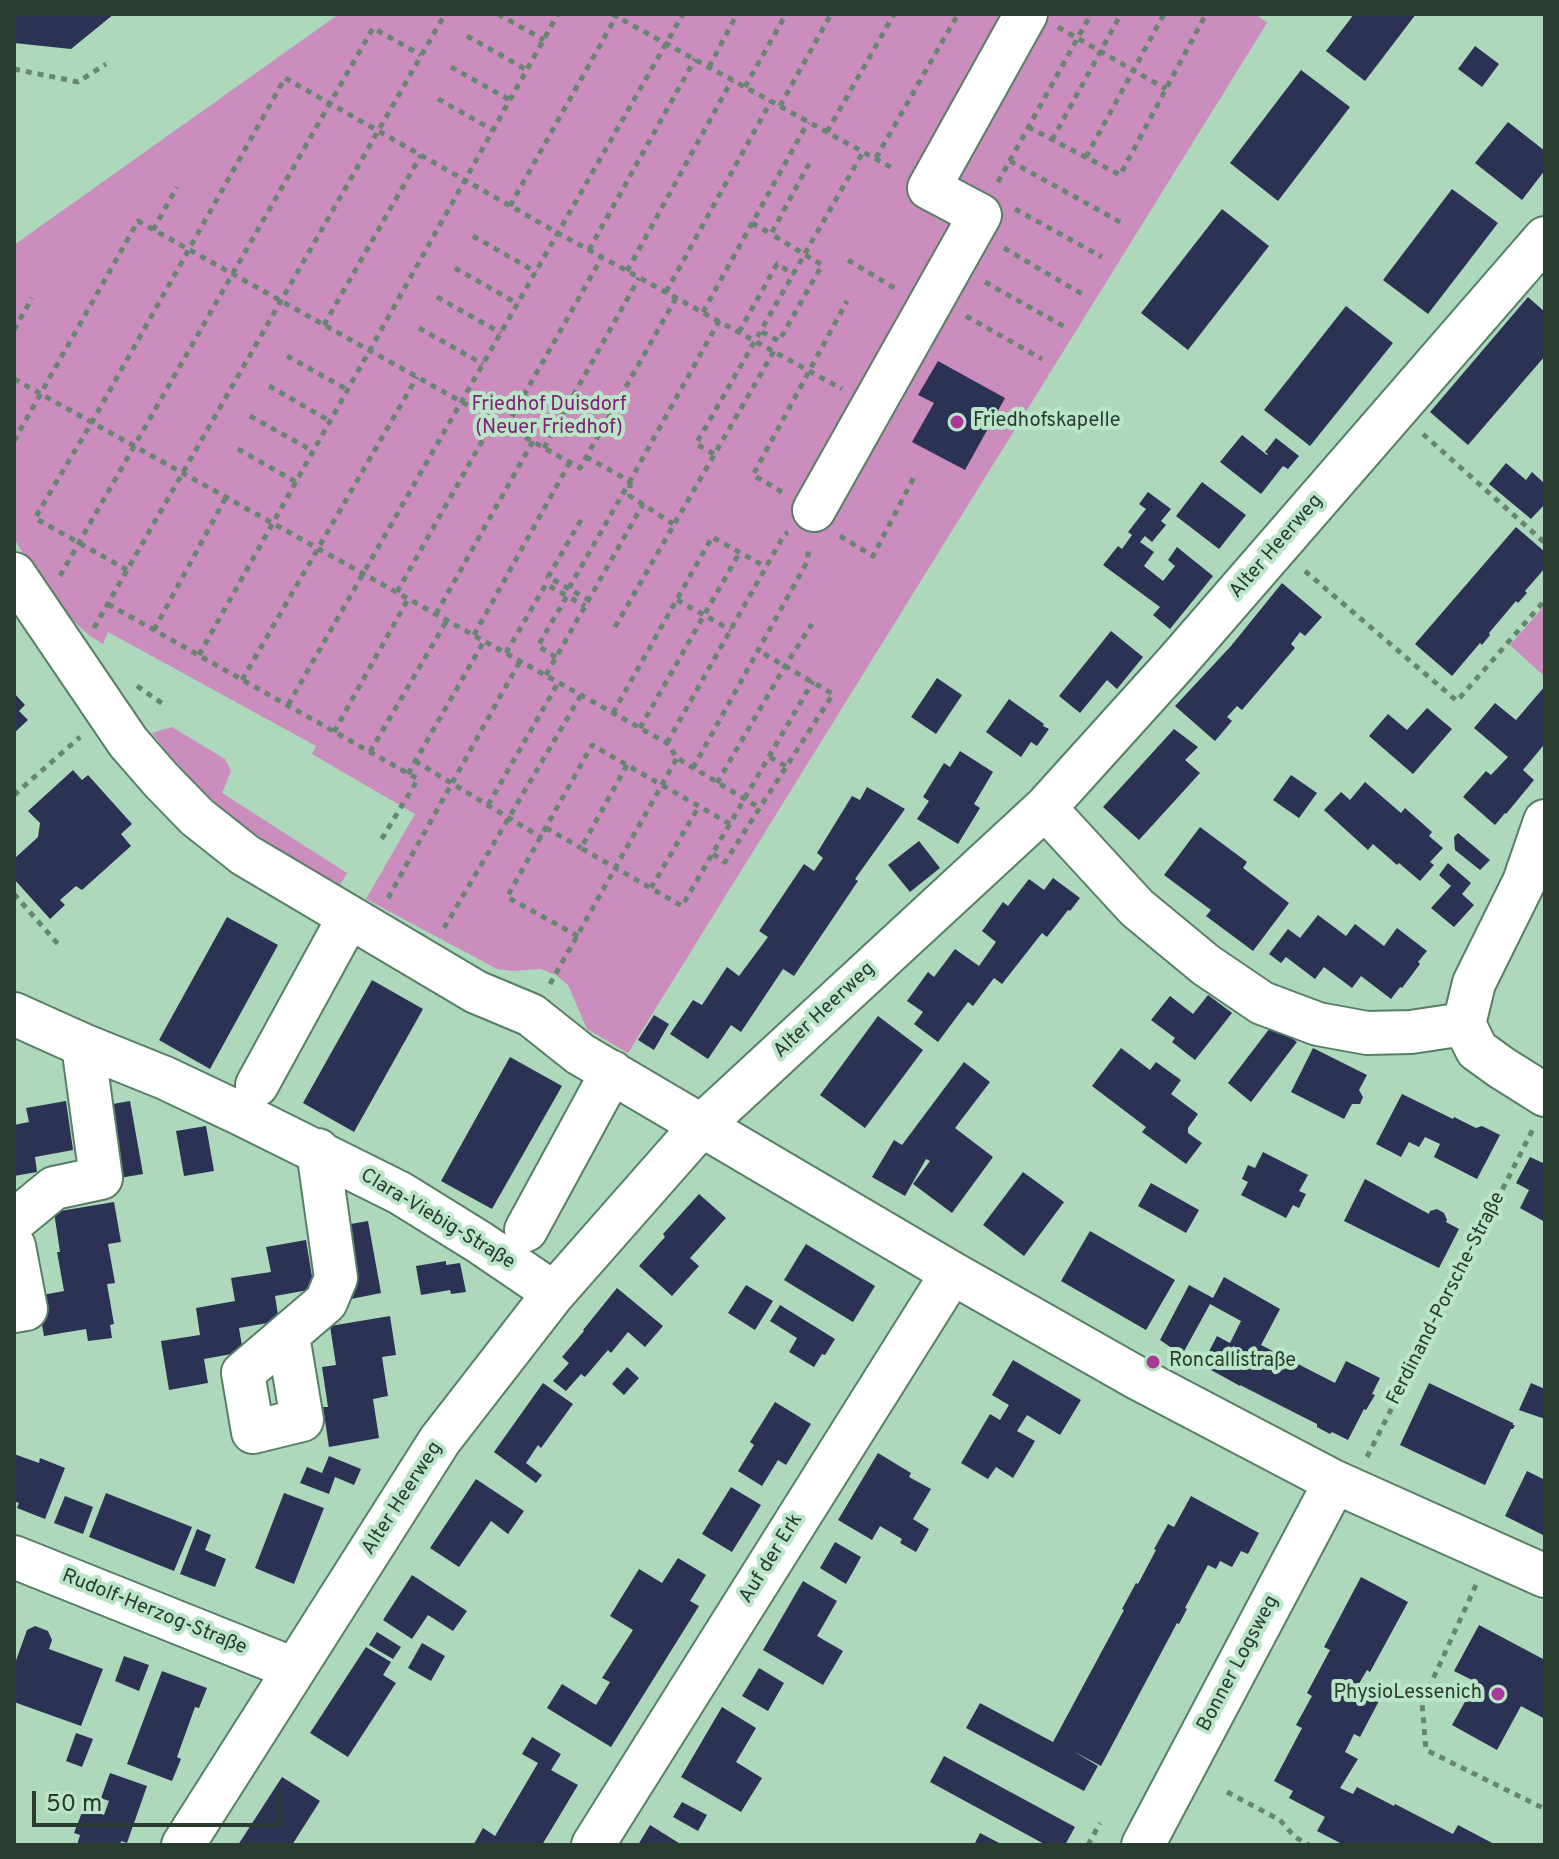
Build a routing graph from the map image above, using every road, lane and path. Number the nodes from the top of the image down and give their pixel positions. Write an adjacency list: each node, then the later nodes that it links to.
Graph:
1 (445, 14): 21 (path)
2 (498, 14): 18 (path)
3 (558, 14): 18 (path)
4 (683, 14): 19 (path)
5 (737, 14): 25 (path)
6 (786, 14): 30 (path)
7 (831, 14): 36 (path)
8 (894, 14): 41 (path)
9 (958, 14): 46 (path)
10 (1091, 14): 17 (path)
11 (1121, 14): 20 (path)
12 (1164, 14): 28 (path)
13 (1206, 14): 31 (path)
14 (615, 15): 19 (path); 52 (path)
15 (1040, 19): 17 (path); 51 (street)
16 (467, 36): 27 (path)
17 (1078, 38): 20 (path); 38 (path)
18 (544, 40): 27 (path)
19 (666, 43): 22 (path); 56 (path)
20 (1100, 51): 28 (path); 42 (path)
21 (422, 55): 35 (path); 39 (path)
22 (695, 59): 25 (path); 61 (path)
23 (106, 64): 26 (path)
24 (451, 67): 33 (path)
25 (709, 67): 29 (path)
26 (14, 69)
27 (527, 70): 33 (path)
28 (1133, 70): 31 (path); 45 (path)
29 (732, 80): 30 (path); 68 (path)
30 (745, 87): 34 (path)
31 (1166, 89): 45 (path)
32 (438, 99): 40 (path)
33 (510, 100): 40 (path)
34 (771, 101): 36 (path); 73 (path)
35 (330, 103): 39 (path); 60 (path); 70 (path)
36 (780, 106): 37 (path)
37 (808, 122): 41 (path); 53 (path)
38 (1028, 127): 42 (path); 48 (path)
39 (378, 130): 44 (path); 78 (path)
40 (493, 130): 49 (path)
41 (827, 132): 43 (path)
42 (1052, 140): 45 (path)
43 (863, 152): 46 (path); 63 (path)
44 (421, 155): 49 (path); 83 (path)
45 (1086, 157)
46 (876, 158): 51 (path)
47 (811, 160): 57 (path)
48 (1010, 161): 54 (path); 62 (path)
49 (465, 180): 52 (path); 91 (path)
50 (177, 187): 55 (path)
51 (929, 188): 62 (street)
52 (510, 206): 56 (path)
53 (752, 223): 57 (path); 81 (path)
54 (1122, 223)
55 (153, 230): 60 (path); 101 (path)
56 (558, 233): 61 (path); 69 (path)
57 (771, 234): 63 (path)
58 (473, 236): 69 (path)
59 (1545, 238): 104 (street, Alter Heerweg)
60 (188, 249): 70 (path); 108 (path)
61 (589, 250): 64 (path)
62 (959, 252): 65 (path); 66 (path); 74 (path); 84 (path); 94 (path); 103 (street)
63 (805, 255): 71 (path); 87 (path)
64 (602, 257): 68 (path); 109 (path)
65 (1102, 257)
66 (848, 260)
67 (455, 268): 80 (path)
68 (627, 271): 72 (path)
69 (536, 272): 80 (path)
70 (233, 274): 78 (path); 112 (path)
71 (794, 274): 87 (path); 88 (path)
72 (639, 277): 73 (path); 113 (path)
73 (666, 292): 77 (path)
74 (1082, 294)
75 (437, 297): 89 (path)
76 (32, 298): 86 (path)
77 (676, 298): 81 (path); 117 (path)
78 (281, 301): 83 (path); 119 (path)
79 (847, 301): 96 (path)
80 (518, 304): 89 (path)
81 (703, 312): 82 (path)
82 (719, 321): 88 (path); 121 (path)
83 (324, 325): 91 (path)
84 (1065, 327)
85 (419, 328): 95 (path)
86 (14, 330)
87 (761, 331): 90 (path)
88 (739, 332): 90 (path)
89 (501, 333): 95 (path)
90 (755, 341): 92 (path); 116 (path)
91 (370, 350): 97 (path); 100 (path)
92 (774, 351): 96 (path); 116 (path)
93 (287, 356): 100 (path)
94 (1042, 359)
95 (483, 364): 102 (path)
96 (810, 371): 103 (path); 125 (path)
97 (417, 377): 102 (path); 132 (path)
98 (14, 379): 101 (path)
99 (269, 386): 107 (path)
100 (348, 390): 107 (path)
101 (41, 393): 108 (path); 110 (path)
102 (462, 402): 106 (path); 136 (path)
103 (872, 406): 125 (street)
104 (1396, 410): 130 (path); 131 (street, Alter Heerweg)
105 (250, 416): 115 (path)
106 (494, 420): 109 (path); 140 (path)
107 (330, 421): 115 (path)
108 (92, 422): 112 (path); 129 (path)
109 (506, 427): 111 (path)
110 (14, 441)
111 (533, 441): 113 (path); 148 (path)
112 (135, 445): 119 (path); 129 (path)
113 (544, 448): 118 (path)
114 (238, 449): 122 (path)
115 (313, 451): 122 (path)
116 (714, 454): 128 (path)
117 (586, 457): 118 (path); 121 (path)
118 (570, 462): 155 (path)
119 (183, 473): 123 (path); 135 (path)
120 (914, 477): 125 (path)
121 (630, 481): 124 (path); 139 (path)
122 (296, 482): 127 (path)
123 (226, 497): 127 (path); 153 (path)
124 (643, 504): 128 (path); 143 (path)
125 (814, 510): 134 (path); 157 (path)
126 (581, 520): 139 (path)
127 (273, 523): 132 (path); 159 (path)
128 (673, 524): 152 (path)
129 (79, 543): 135 (path); 138 (path)
130 (1545, 543)
131 (1277, 547): 145 (path); 191 (street, Alter Heerweg)
132 (318, 548): 136 (path); 165 (path)
133 (740, 552): 134 (path); 144 (path); 149 (path)
134 (766, 567): 154 (path)
135 (127, 570): 146 (path)
136 (363, 573): 140 (path); 169 (path)
137 (14, 574): 162 (street)
138 (58, 580)
139 (569, 588): 143 (path)
140 (397, 592): 142 (path)
141 (567, 596): 147 (path); 158 (path); 160 (path)
142 (408, 599): 148 (path); 173 (path)
143 (589, 600): 147 (path)
144 (677, 600): 149 (path); 171 (path)
145 (1545, 600)
146 (108, 604): 153 (path); 162 (path)
147 (585, 606): 160 (path)
148 (436, 614): 150 (path)
149 (704, 615): 154 (path); 172 (path)
150 (447, 620): 155 (path); 175 (path)
151 (812, 624): 163 (path)
152 (615, 627)
153 (154, 630): 159 (path)
154 (731, 630): 174 (path)
155 (474, 635): 156 (path)
156 (484, 641): 158 (path); 178 (path)
157 (759, 651): 163 (path); 181 (path)
158 (506, 653): 161 (path)
159 (199, 655): 165 (path)
160 (556, 657): 164 (path)
161 (520, 661): 164 (path); 183 (path)
162 (74, 663): 170 (street)
163 (785, 666): 166 (path); 184 (path)
164 (546, 675): 167 (path)
165 (242, 680): 169 (path)
166 (813, 681): 176 (path); 180 (path)
167 (558, 683): 168 (path); 188 (path)
168 (581, 695): 171 (path); 192 (path)
169 (288, 705): 173 (path)
170 (108, 713): 186 (path); 203 (street)
171 (613, 713): 172 (path)
172 (640, 728): 174 (path)
173 (334, 732): 175 (path)
174 (667, 743): 177 (path)
175 (370, 752): 182 (path)
176 (770, 757): 180 (path); 187 (path)
177 (677, 758): 181 (path); 185 (path)
178 (415, 761): 182 (path); 183 (path)
179 (627, 765): 185 (path); 195 (path); 198 (path)
180 (787, 767): 190 (path)
181 (693, 768): 184 (path)
182 (408, 774): 197 (path)
183 (451, 783): 188 (path); 203 (path)
184 (717, 783): 187 (path)
185 (662, 785): 189 (path); 200 (path)
186 (14, 795)
187 (745, 799): 190 (path); 194 (path)
188 (488, 805): 192 (path)
189 (699, 806): 194 (path); 201 (path)
190 (760, 808): 199 (path)
191 (1045, 808): 209 (street); 214 (street, Alter Heerweg)
192 (509, 818): 196 (path); 204 (path)
193 (1545, 821): 209 (street)
194 (730, 824): 199 (path)
195 (546, 828): 196 (path); 198 (path)
196 (542, 838): 205 (path)
197 (381, 840)
198 (581, 848): 200 (path)
199 (713, 854): 201 (path)
200 (615, 868): 201 (path); 205 (path)
201 (651, 888)
202 (14, 894): 206 (path)
203 (359, 924): 211 (street); 212 (street)
204 (444, 928)
205 (578, 936): 207 (path)
206 (58, 944)
207 (556, 975)
208 (20, 1021): 210 (street, Clara-Viebig-Straße)
209 (1464, 1024): 213 (street)
210 (83, 1045): 215 (street, Clara-Viebig-Straße); 216 (street)
211 (612, 1072): 214 (street); 217 (street)
212 (257, 1085)
213 (1542, 1107): 223 (path, Ferdinand-Porsche-Straße)
214 (701, 1126): 219 (street); 220 (street, Alter Heerweg)
215 (318, 1150): 220 (street, Clara-Viebig-Straße); 222 (street)
216 (14, 1221)
217 (526, 1230)
218 (14, 1246): 221 (street)
219 (952, 1273): 223 (street); 232 (street, Auf der Erk)
220 (554, 1293): 227 (street, Alter Heerweg)
221 (14, 1311)
222 (288, 1336)
223 (1335, 1482): 224 (street); 234 (street, Bonner Logsweg)
224 (1491, 1551): 226 (street); 229 (path)
225 (14, 1557): 227 (street, Rudolf-Herzog-Straße)
226 (1545, 1576)
227 (294, 1669): 231 (street, Alter Heerweg)
228 (1227, 1792): 235 (path)
229 (1545, 1809)
230 (1100, 1823): 233 (path)
231 (183, 1845)
232 (593, 1845)
233 (1088, 1845)
234 (1143, 1845)
235 (1309, 1845)

